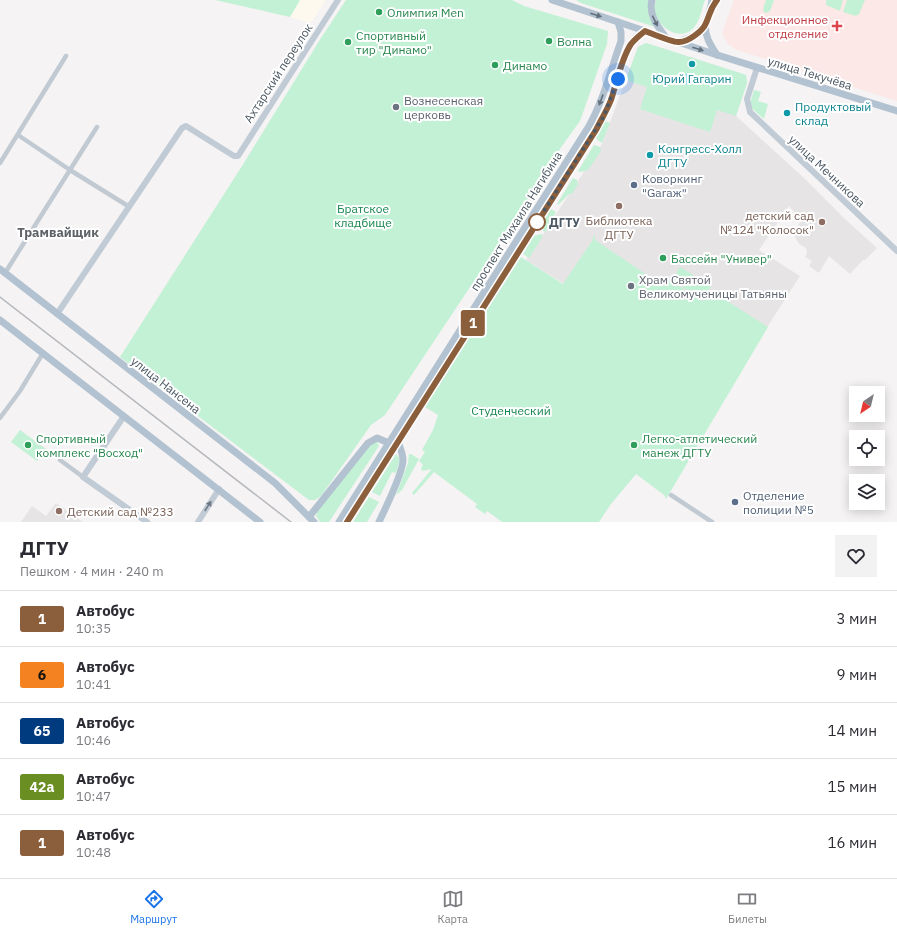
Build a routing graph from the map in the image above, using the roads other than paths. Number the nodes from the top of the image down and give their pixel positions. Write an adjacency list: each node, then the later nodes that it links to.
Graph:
1 (338, 0): 21 (street, Ахтарский переулок)
2 (552, 0): 7 (main road)
3 (567, 0): 7 (main road)
4 (652, 0): 11 (main road, one-way to 11)
5 (717, 0): 6 (main road)
6 (711, 4): 9 (main road)
7 (573, 7): 8 (main road, улица Текучёва, one-way to 8)
8 (618, 22): 10 (main road, улица Текучёва); 30 (main road, проспект Михаила Нагибина, one-way to 30)
9 (706, 24): 12 (main road); 13 (main road)
10 (645, 31): 11 (main road, улица Текучёва); 29 (main road, проспект Михаила Нагибина)
11 (667, 39): 12 (main road, улица Текучёва)
12 (678, 42): 13 (main road, улица Текучёва, one-way to 13)
13 (717, 55): 15 (main road, улица Текучёва)
14 (66, 56): 18 (street)
15 (757, 68): 16 (main road, улица Текучёва); 22 (street, улица Мечникова)
16 (897, 111)
17 (97, 128): 20 (street)
18 (18, 135): 19 (street); 20 (street)
19 (0, 163)
20 (70, 170): 21 (street); 23 (street)
21 (128, 206): 24 (street)
22 (897, 251)
23 (3, 271): 24 (main road, улица Нансена)
24 (57, 314): 37 (main road, улица Нансена)
25 (0, 320): 26 (main road)
26 (43, 353): 27 (main road); 28 (street)
27 (124, 416): 34 (street); 35 (main road)
28 (0, 418)
29 (398, 442): 31 (main road, проспект Михаила Нагибина); 32 (main road)
30 (389, 443): 37 (main road); 41 (main road, проспект Михаила Нагибина)
31 (392, 451): 32 (main road); 42 (main road, проспект Михаила Нагибина)
32 (401, 452): 43 (main road)
33 (60, 460): 34 (street)
34 (83, 477): 38 (street)
35 (219, 489): 39 (street, one-way to 35); 40 (main road)
36 (671, 495): 44 (street)
37 (312, 520)
38 (147, 522)
39 (198, 522)
40 (260, 522)
41 (339, 522)
42 (347, 522)
43 (379, 522)
44 (712, 522)

